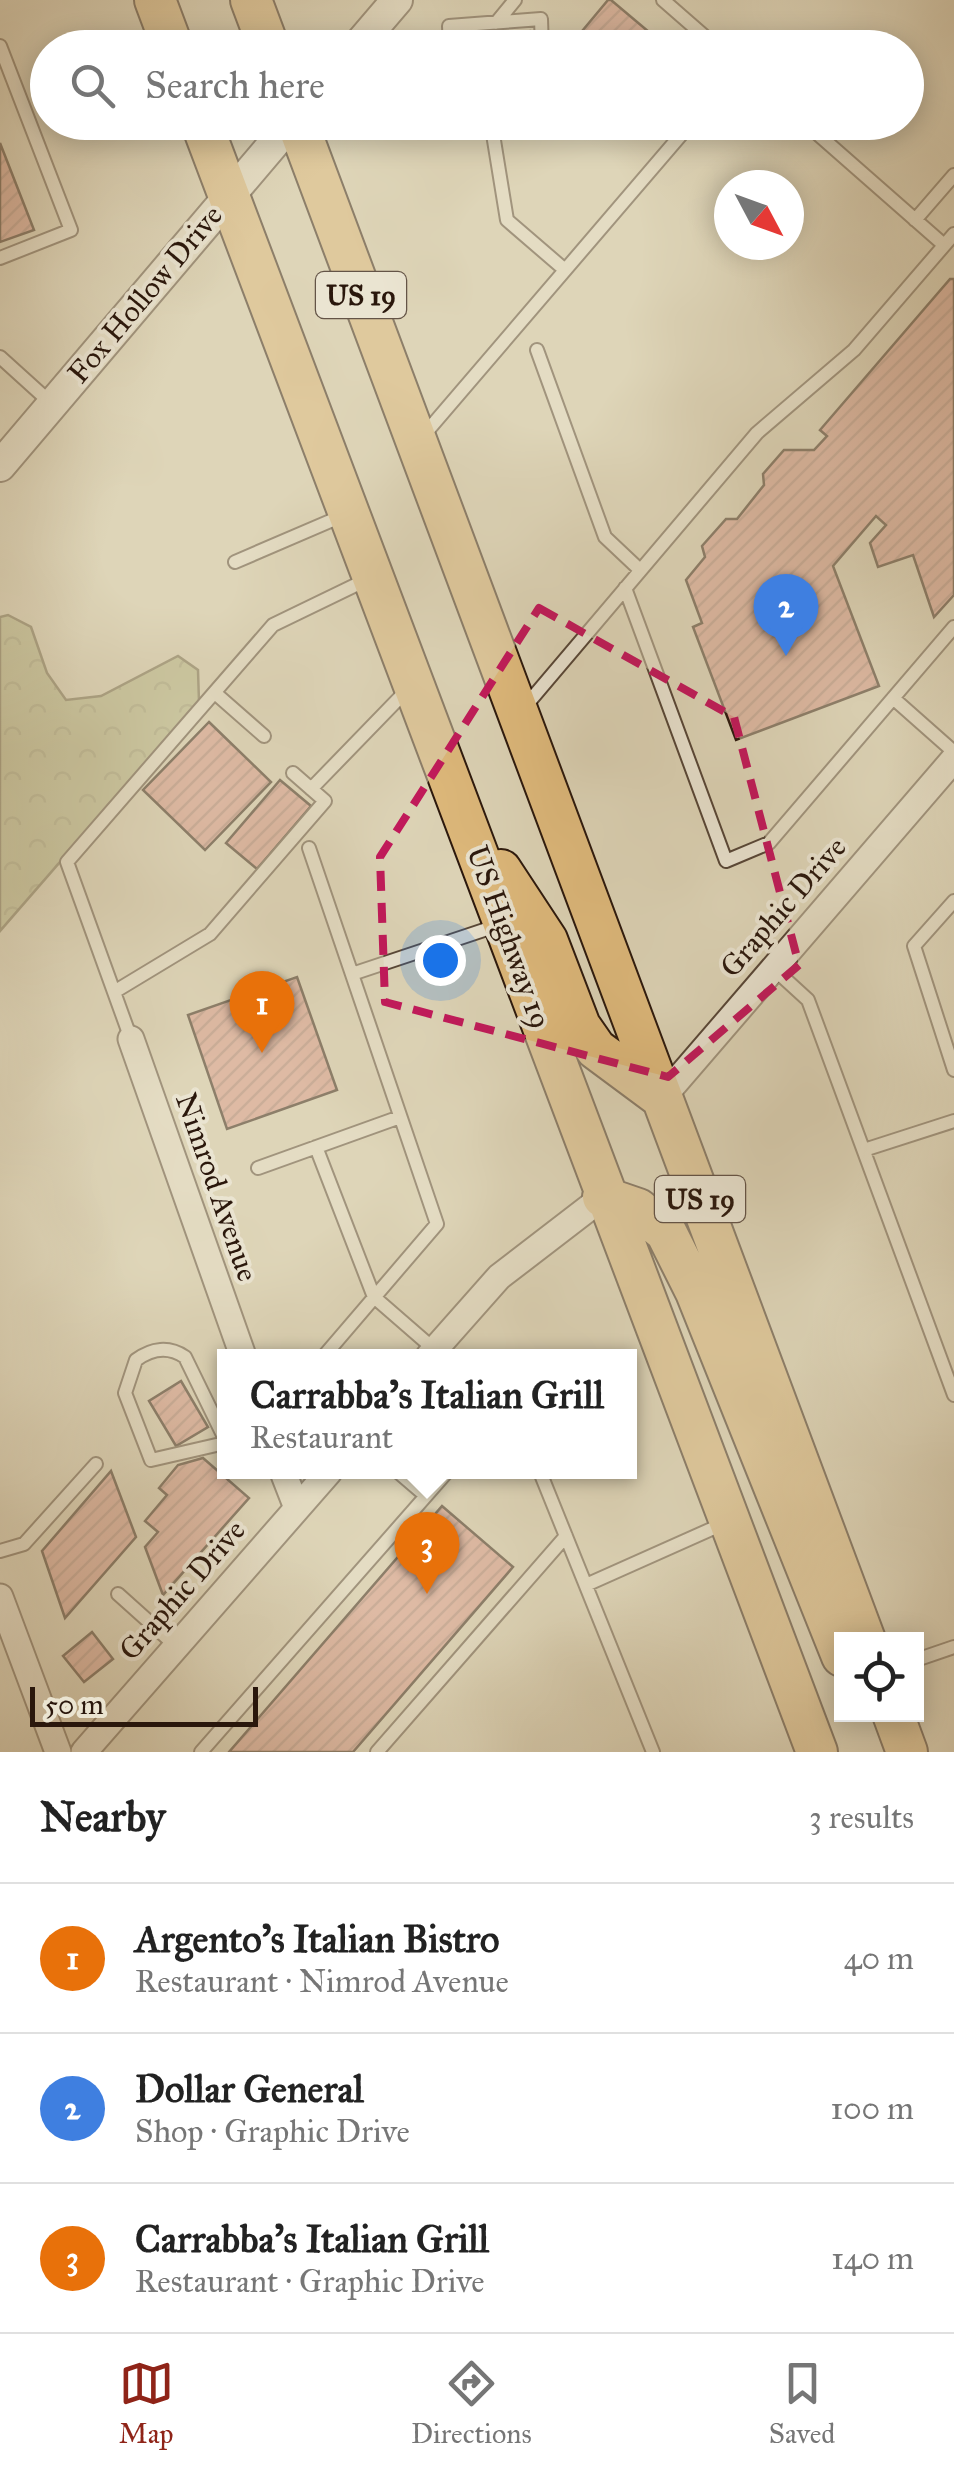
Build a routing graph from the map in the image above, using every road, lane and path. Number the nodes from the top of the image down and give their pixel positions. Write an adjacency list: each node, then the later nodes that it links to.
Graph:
1 (155, 0): 7 (highway)
2 (251, 0): 8 (highway)
3 (396, 0): 9 (street)
4 (515, 0): 6 (lane)
5 (663, 0): 12 (lane)
6 (496, 23): 10 (lane); 11 (lane)
7 (166, 30)
8 (262, 30)
9 (371, 30)
10 (448, 30)
11 (541, 30)
12 (697, 30)
13 (0, 46): 14 (lane)
14 (30, 124)
15 (36, 140): 26 (lane)
16 (208, 140): 23 (highway, US Highway 19 / US 19)
17 (278, 140): 23 (street, Fox Hollow Drive)
18 (301, 140): 31 (highway, US 19)
19 (495, 140): 27 (lane)
20 (677, 140): 27 (lane)
21 (824, 140): 24 (lane)
22 (954, 175): 24 (lane)
23 (229, 196): 30 (street, Fox Hollow Drive); 33 (highway, US Highway 19 / US 19)
24 (915, 220): 25 (lane)
25 (949, 240): 35 (lane)
26 (0, 258)
27 (566, 270): 31 (lane)
28 (537, 350): 35 (lane)
29 (0, 357): 30 (lane)
30 (52, 404): 32 (street, Fox Hollow Drive)
31 (417, 443): 42 (highway, US 19)
32 (0, 466)
33 (349, 512): 34 (lane); 36 (highway, US Highway 19 / US 19)
34 (235, 562)
35 (640, 570): 37 (lane)
36 (374, 577): 39 (highway, US Highway 19 / US 19); 40 (lane)
37 (626, 588): 41 (lane); 42 (lane)
38 (954, 627): 41 (lane)
39 (414, 682): 46 (lane); 47 (highway, US Highway 19 / US 19)
40 (214, 693): 43 (lane); 53 (lane)
41 (893, 698): 44 (lane)
42 (518, 714): 56 (highway, US 19)
43 (264, 736)
44 (954, 756): 51 (street, Graphic Drive)
45 (293, 773): 46 (lane)
46 (311, 789): 53 (lane)
47 (466, 817): 50 (highway, US Highway 19 / US 19); 56 (highway)
48 (309, 848): 52 (lane)
49 (954, 901): 55 (lane)
50 (504, 924): 52 (lane); 62 (highway, US Highway 19 / US 19)
51 (773, 968): 56 (street, Graphic Drive); 60 (lane)
52 (352, 974): 57 (lane)
53 (114, 992): 54 (lane)
54 (131, 1039): 64 (street, Nimrod Avenue)
55 (954, 1070)
56 (662, 1098): 86 (highway, US 19)
57 (400, 1117): 59 (lane); 63 (lane)
58 (954, 1121): 60 (lane)
59 (316, 1147): 61 (lane); 63 (lane)
60 (864, 1150): 68 (lane)
61 (258, 1168)
62 (603, 1197): 67 (street); 80 (highway, US Highway 19 / US 19); 87 (highway)
63 (374, 1297): 65 (lane); 66 (lane)
64 (241, 1349)
65 (330, 1349)
66 (428, 1349)
67 (435, 1349)
68 (948, 1360): 69 (lane)
69 (954, 1396)
70 (217, 1426): 71 (lane)
71 (217, 1443)
72 (96, 1464): 82 (lane)
73 (286, 1479): 79 (street)
74 (323, 1479): 79 (street, Graphic Drive)
75 (406, 1479): 78 (lane)
76 (441, 1479): 78 (lane)
77 (543, 1479): 81 (lane)
78 (426, 1496): 93 (lane)
79 (296, 1508): 88 (street, Graphic Drive)
80 (729, 1522): 83 (lane); 96 (highway, US Highway 19 / US 19)
81 (566, 1536): 83 (lane); 94 (lane)
82 (0, 1551)
83 (586, 1585): 95 (lane)
84 (118, 1594): 88 (lane)
85 (0, 1598): 91 (street)
86 (861, 1632)
87 (834, 1636)
88 (176, 1646): 92 (street, Graphic Drive)
89 (954, 1647): 90 (lane)
90 (924, 1657)
91 (58, 1752)
92 (84, 1752)
93 (202, 1752)
94 (378, 1752)
95 (653, 1752)
96 (817, 1752)

